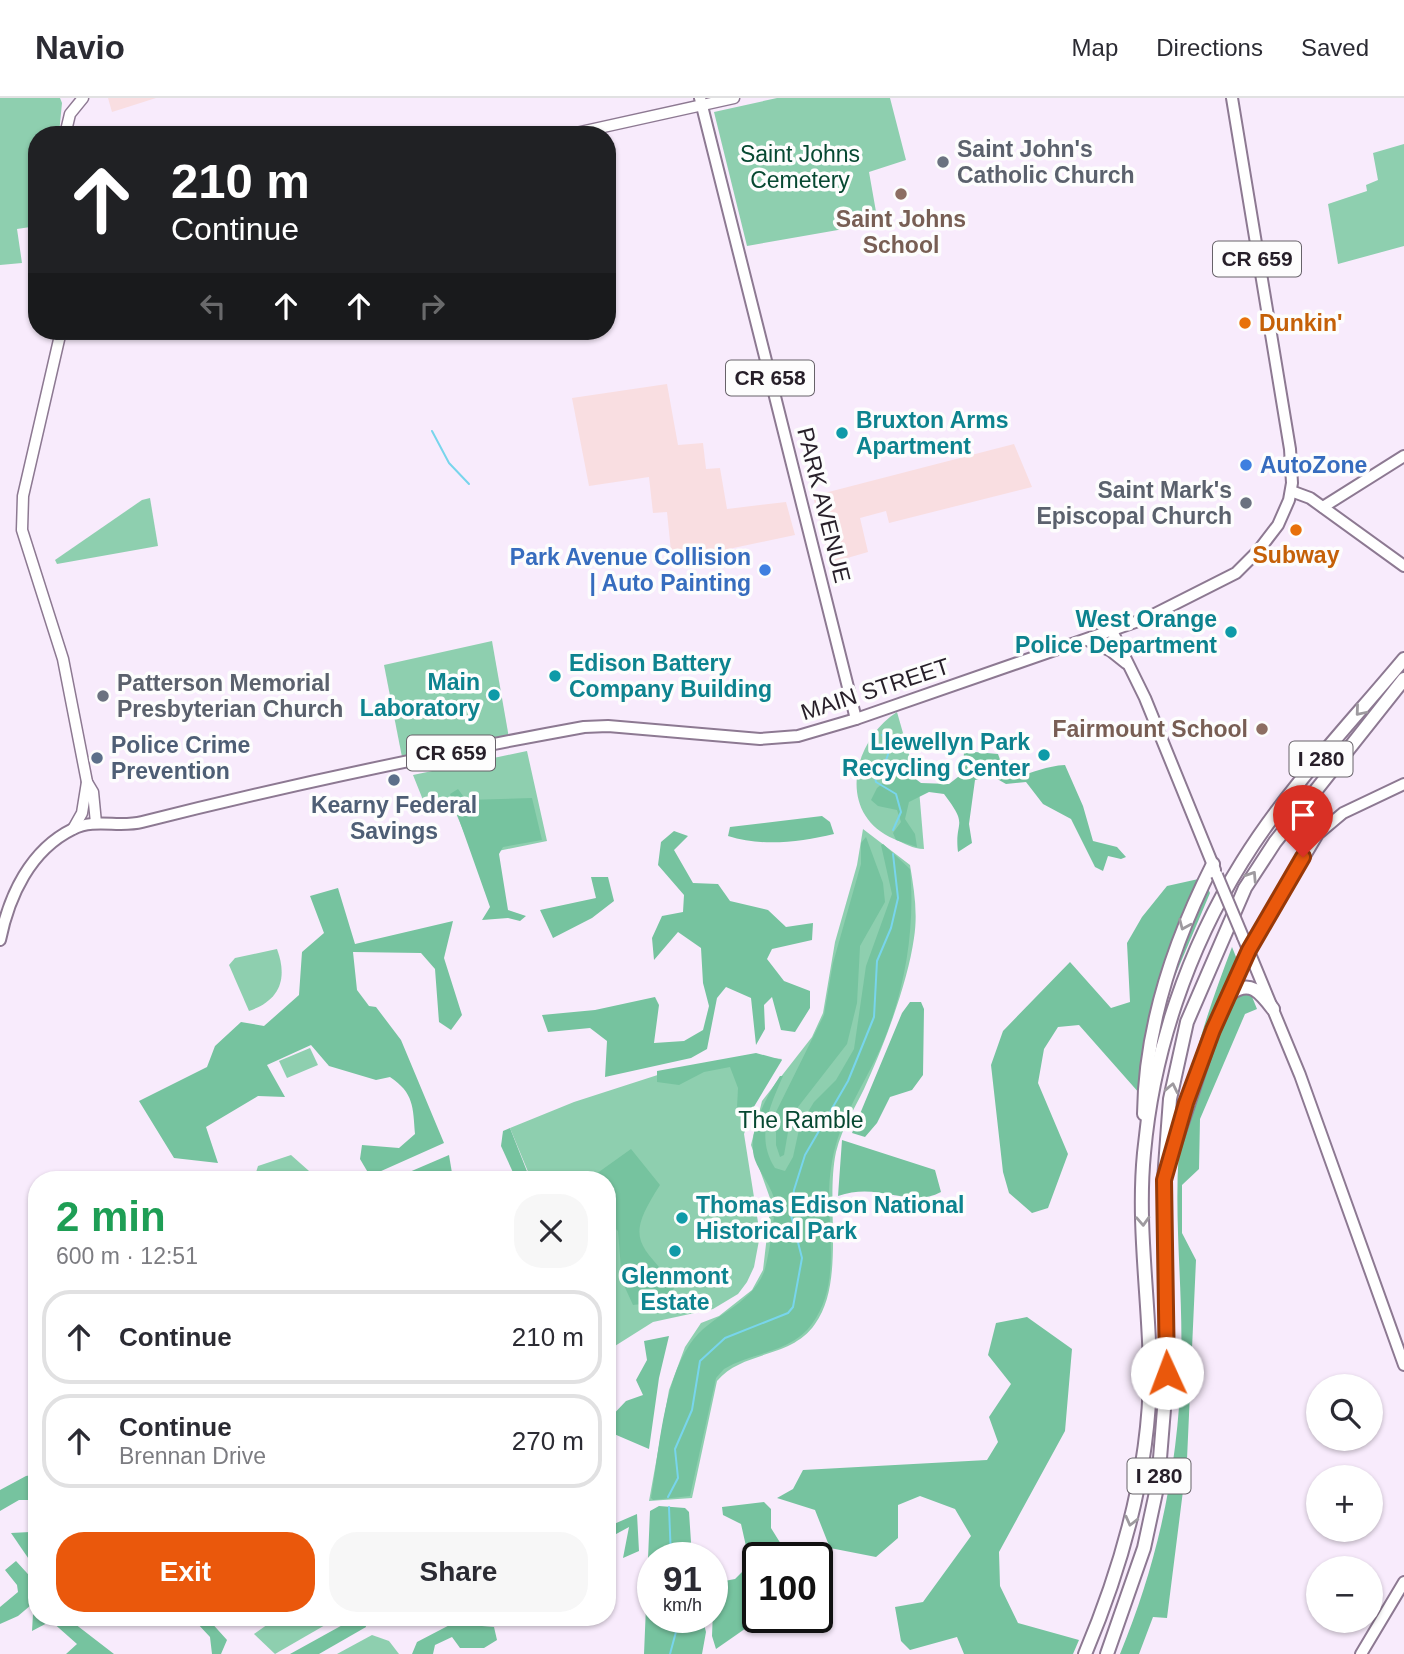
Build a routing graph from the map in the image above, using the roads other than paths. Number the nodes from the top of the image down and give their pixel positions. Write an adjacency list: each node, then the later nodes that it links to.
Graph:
1 (83, 98): 5 (main road)
2 (734, 98): 4 (main road)
3 (1232, 98): 9 (main road, MAIN STREET / CR 659)
4 (701, 102): 6 (main road); 17 (main road, PARK AVENUE / CR 658)
5 (67, 126)
6 (604, 126)
7 (59, 340): 18 (main road)
8 (1404, 456): 10 (main road)
9 (1291, 491): 10 (main road); 12 (main road, MAIN STREET / CR 659)
10 (1323, 507): 11 (main road)
11 (1404, 566)
12 (1112, 631): 13 (main road, MAIN STREET / CR 659); 15 (main road)
13 (1087, 640): 15 (main road); 17 (main road, MAIN STREET / CR 659)
14 (1404, 659): 27 (highway, I 280, one-way to 27)
15 (1129, 665): 22 (main road)
16 (1404, 679): 28 (highway, I 280, one-way to 16)
17 (856, 719): 20 (main road, MAIN STREET / CR 659)
18 (87, 782): 20 (main road); 21 (main road)
19 (1404, 784): 24 (main road)
20 (96, 824): 21 (main road, MAIN STREET / CR 659)
21 (73, 829): 23 (main road, MAIN STREET / CR 659)
22 (1215, 869): 24 (main road, bridge); 27 (highway, one-way to 27)
23 (0, 940)
24 (1249, 950): 25 (highway); 26 (main road)
25 (1230, 994): 26 (highway); 28 (highway)
26 (1273, 1009): 29 (main road)
27 (1144, 1153): 31 (highway, I 280, one-way to 31)
28 (1164, 1180): 32 (highway, I 280)
29 (1404, 1365)
30 (1404, 1582): 33 (main road)
31 (1085, 1654)
32 (1107, 1654)
33 (1361, 1654)

